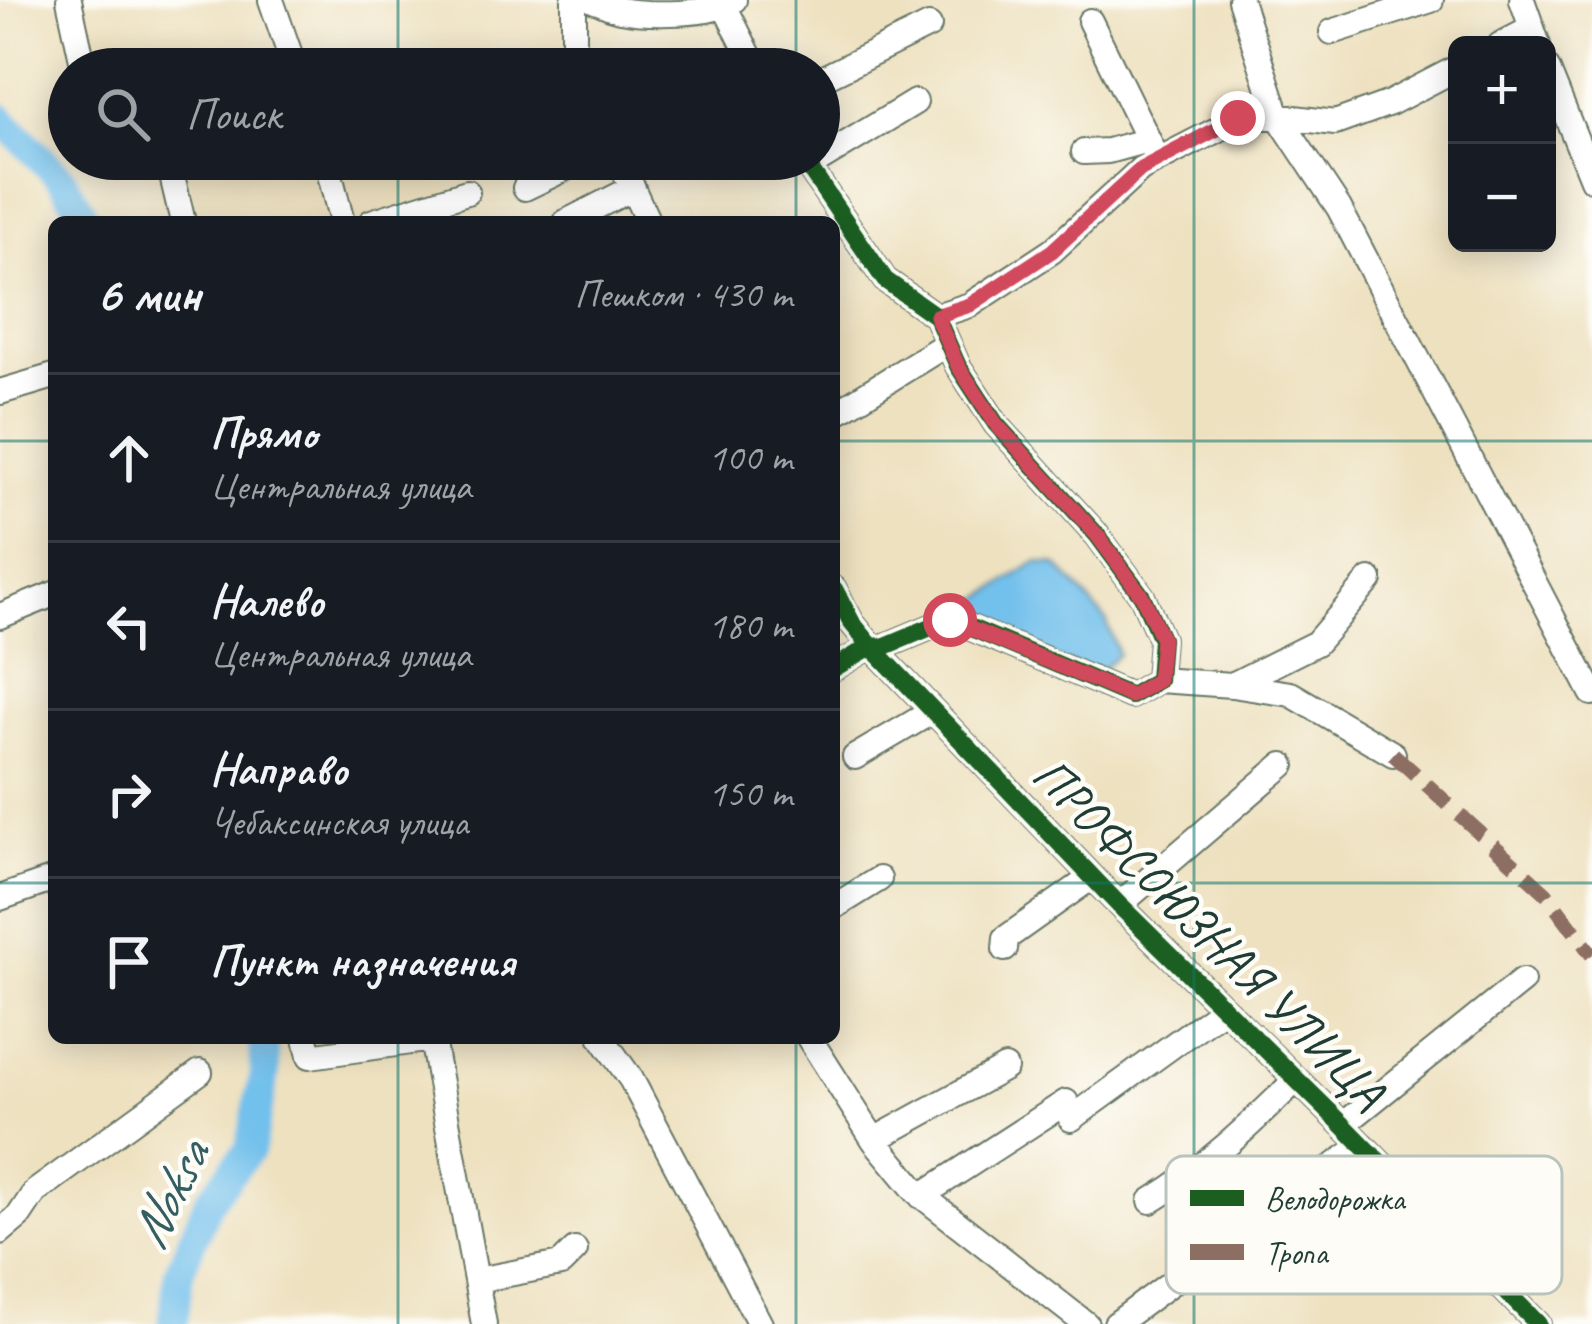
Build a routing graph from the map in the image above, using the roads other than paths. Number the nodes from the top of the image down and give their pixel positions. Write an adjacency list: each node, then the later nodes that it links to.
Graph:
1 (69, 0): 13 (street)
2 (271, 0): 14 (street)
3 (574, 0): 15 (street)
4 (593, 0): 8 (street)
5 (1240, 0): 21 (street)
6 (1431, 0): 11 (street)
7 (1522, 0): 12 (street)
8 (729, 4): 16 (street)
9 (1090, 21): 23 (street)
10 (928, 26): 17 (street)
11 (1332, 32)
12 (1534, 36)
13 (79, 48)
14 (288, 48)
15 (575, 48)
16 (747, 48)
17 (840, 70)
18 (1448, 73): 21 (street)
19 (1556, 90): 25 (street)
20 (915, 102): 22 (street)
21 (1278, 116): 23 (street); 52 (street)
22 (840, 144)
23 (1153, 150): 24 (street); 39 (street)
24 (1084, 152)
25 (1592, 179)
26 (173, 180): 34 (street)
27 (331, 180): 35 (street)
28 (541, 180): 31 (street)
29 (629, 180): 32 (street)
30 (817, 180): 39 (street)
31 (525, 188)
32 (633, 188): 37 (street); 38 (street)
33 (467, 192): 36 (street)
34 (182, 216)
35 (340, 216)
36 (390, 216)
37 (578, 216)
38 (645, 216)
39 (936, 316): 40 (street)
40 (948, 343): 43 (street); 50 (street)
41 (48, 378): 42 (street)
42 (0, 392)
43 (840, 410)
44 (1370, 580): 51 (street)
45 (48, 596): 47 (street)
46 (840, 600): 48 (street, ПРОФСОЮЗНАЯ УЛИЦА)
47 (0, 616)
48 (871, 646): 49 (street); 50 (street); 53 (street, ПРОФСОЮЗНАЯ УЛИЦА)
49 (840, 664)
50 (1158, 680): 51 (street)
51 (1232, 685): 54 (street)
52 (1592, 693)
53 (933, 711): 55 (street); 57 (street, ПРОФСОЮЗНАЯ УЛИЦА)
54 (1394, 754)
55 (855, 758)
56 (1283, 765): 62 (street)
57 (1091, 877): 62 (street, ПРОФСОЮЗНАЯ УЛИЦА); 63 (street)
58 (879, 879): 61 (street)
59 (48, 881): 60 (street)
60 (0, 898)
61 (840, 903)
62 (1118, 905): 65 (street, ПРОФСОЮЗНАЯ УЛИЦА)
63 (1006, 950)
64 (1522, 981): 74 (street)
65 (1222, 1009): 73 (street, ПРОФСОЮЗНАЯ УЛИЦА); 81 (street)
66 (307, 1044): 67 (street)
67 (396, 1044)
68 (433, 1044): 85 (street)
69 (606, 1044): 89 (street)
70 (813, 1044): 75 (street)
71 (1006, 1068): 75 (street)
72 (200, 1072): 83 (street)
73 (1296, 1080): 74 (street, ПРОФСОЮЗНАЯ УЛИЦА); 77 (street)
74 (1343, 1125): 76 (street, ПРОФСОЮЗНАЯ УЛИЦА)
75 (874, 1140): 81 (street)
76 (1363, 1144): 78 (street); 79 (street, ПРОФСОЮЗНАЯ УЛИЦА)
77 (1214, 1156)
78 (1347, 1156)
79 (1375, 1156)
80 (1166, 1192): 82 (street)
81 (921, 1196): 90 (street)
82 (1151, 1201)
83 (0, 1232)
84 (574, 1250): 85 (street)
85 (477, 1280): 88 (street)
86 (1166, 1286): 91 (street)
87 (1509, 1294): 92 (street, ПРОФСОЮЗНАЯ УЛИЦА)
88 (484, 1324)
89 (760, 1324)
90 (1086, 1324)
91 (1115, 1324)
92 (1538, 1324)

